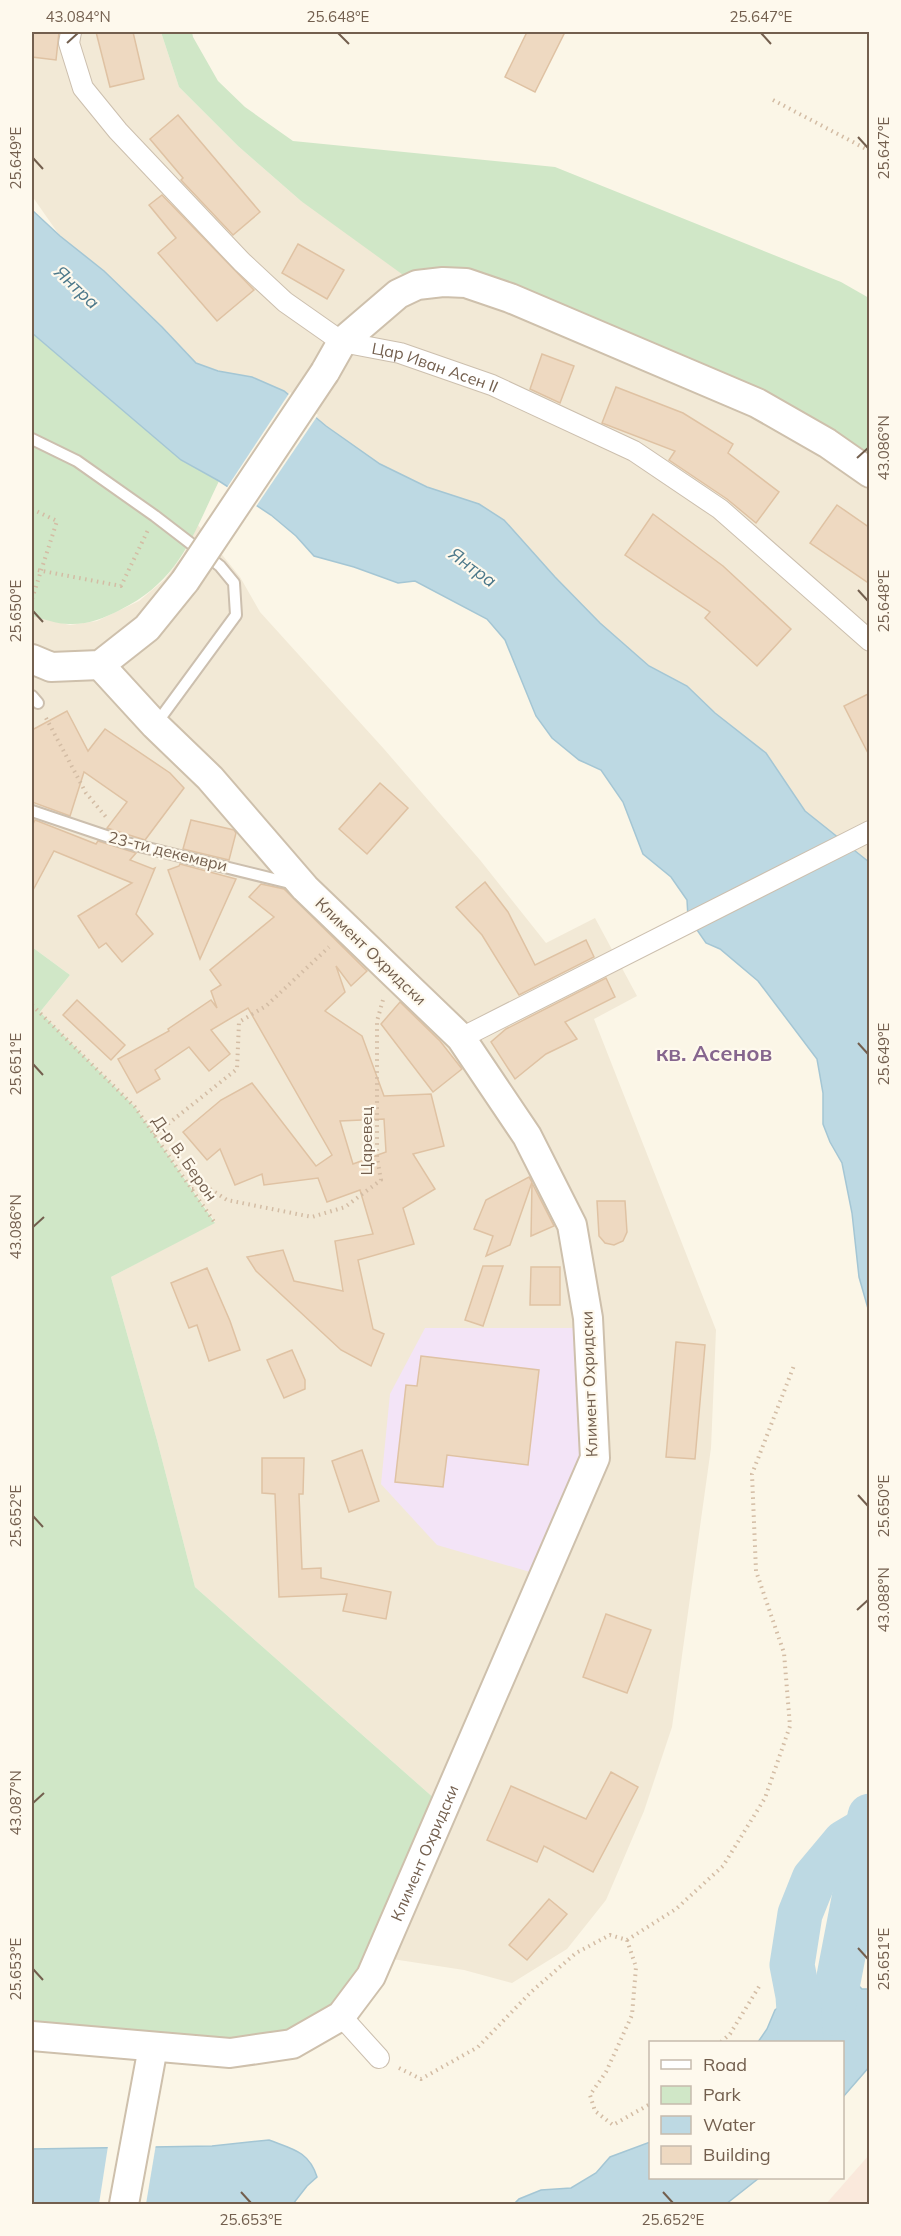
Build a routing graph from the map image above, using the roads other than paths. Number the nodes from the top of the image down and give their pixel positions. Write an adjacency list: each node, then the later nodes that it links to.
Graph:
1 (71, 32): 2 (street, Цар Иван Асен II)
2 (342, 342): 4 (street); 5 (street, Цар Иван Асен II); 7 (street, bridge)
3 (32, 439): 8 (lane)
4 (870, 473)
5 (870, 641)
6 (32, 659): 7 (street)
7 (100, 665): 8 (street, Климент Охридски)
8 (156, 725): 11 (street, Климент Охридски)
9 (32, 811): 11 (lane, 23-ти декември)
10 (870, 831): 12 (street)
11 (305, 888): 12 (street, Климент Охридски)
12 (461, 1038): 13 (street, Климент Охридски)
13 (341, 2016): 15 (street, Климент Охридски); 16 (street)
14 (32, 2036): 15 (street, Климент Охридски)
15 (153, 2047): 17 (street)
16 (379, 2058)
17 (124, 2205)

